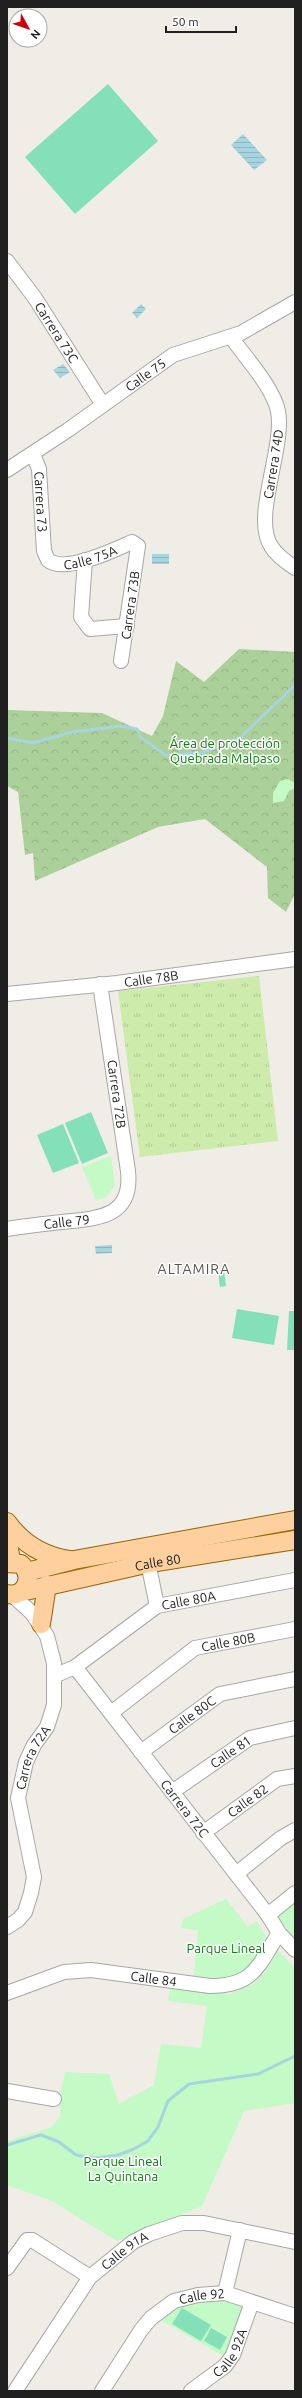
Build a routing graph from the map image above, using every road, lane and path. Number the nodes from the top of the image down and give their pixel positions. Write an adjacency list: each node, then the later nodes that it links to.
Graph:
1 (7, 262): 4 (street, Carrera 73C)
2 (295, 302): 3 (street, Calle 75)
3 (231, 337): 4 (street, Calle 75); 10 (street, Carrera 74D)
4 (104, 405): 5 (street, Calle 75)
5 (33, 454): 6 (street, Calle 75); 8 (street, Carrera 73)
6 (7, 470)
7 (138, 549): 9 (street, Calle 75A); 11 (street, Carrera 73B)
8 (44, 552): 9 (street, Calle 75A)
9 (85, 560): 11 (street)
10 (295, 568)
11 (127, 626): 12 (street, Carrera 73B)
12 (121, 661)
13 (295, 959): 14 (street, Calle 78B)
14 (100, 984): 15 (street, Calle 78B); 16 (street, Carrera 72B)
15 (7, 994)
16 (122, 1203): 17 (street, Calle 79)
17 (7, 1229)
18 (295, 1520): 22 (main road, Calle 80)
19 (7, 1522): 23 (main road)
20 (7, 1535): 24 (main road)
21 (292, 1545): 22 (main road, Calle 80)
22 (147, 1556): 23 (main road, Calle 80); 27 (main road, Calle 80); 29 (street)
23 (74, 1560): 25 (main road, Calle 80)
24 (9, 1562): 25 (main road)
25 (27, 1572): 28 (main road)
26 (295, 1580): 29 (street, Calle 80A)
27 (47, 1585): 28 (main road, Calle 80); 30 (main road)
28 (12, 1593): 30 (street, Carrera 72A)
29 (157, 1606): 32 (street, Calle 80A)
30 (35, 1618): 33 (street, Carrera 72A)
31 (295, 1629): 35 (street, Calle 80B)
32 (75, 1667): 33 (street, Calle 80A); 35 (street, Carrera 72C)
33 (54, 1676): 45 (street, Carrera 72A)
34 (295, 1679): 37 (street, Calle 80C)
35 (111, 1713): 37 (street, Carrera 72C)
36 (295, 1728): 39 (street, Calle 81)
37 (141, 1752): 39 (street, Carrera 72C)
38 (295, 1776): 41 (street, Calle 82)
39 (172, 1792): 41 (street, Carrera 72C)
40 (295, 1830): 42 (street)
41 (203, 1833): 42 (street, Carrera 72C)
42 (236, 1874): 44 (street, Carrera 72C)
43 (295, 1893): 44 (street)
44 (268, 1915): 46 (street, Carrera 72C)
45 (8, 1927)
46 (279, 1933): 47 (street, Carrera 72C); 48 (street, Calle 84)
47 (295, 1950)
48 (7, 1994)
49 (7, 2090): 50 (street)
50 (54, 2099)
51 (240, 2230): 52 (street, Calle 91A); 54 (street, Calle 91A); 55 (street)
52 (295, 2242)
53 (7, 2268): 54 (street)
54 (90, 2277): 58 (street, Calle 91A)
55 (225, 2293): 56 (street, Calle 92); 59 (street, Calle 92)
56 (252, 2302): 57 (street, Calle 92); 60 (street, Calle 92A)
57 (295, 2316)
58 (15, 2391)
59 (102, 2391)
60 (191, 2391)

